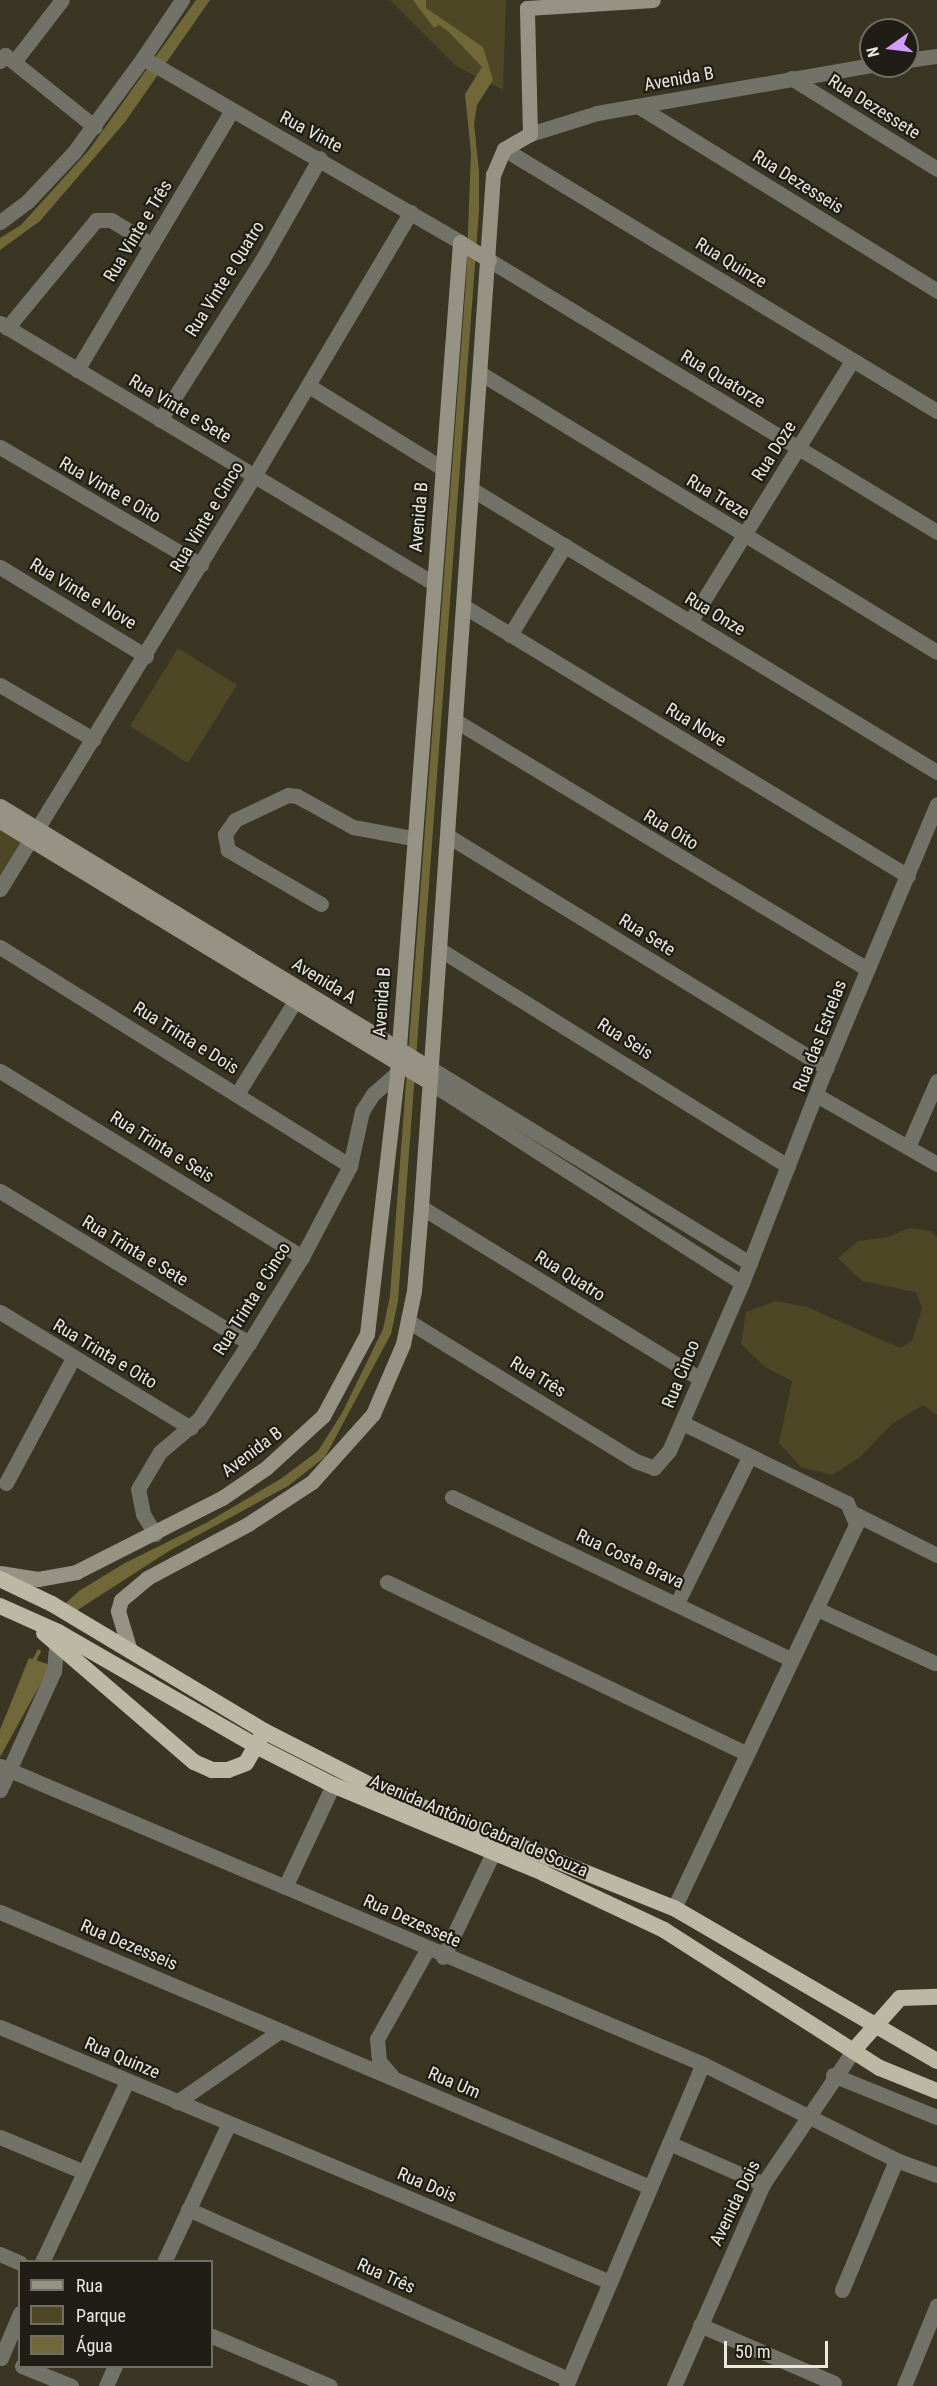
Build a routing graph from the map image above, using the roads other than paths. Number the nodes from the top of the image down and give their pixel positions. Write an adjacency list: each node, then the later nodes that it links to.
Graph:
1 (62, 0): 6 (street)
2 (182, 0): 8 (street)
3 (653, 0): 4 (main road)
4 (526, 4): 14 (main road)
5 (937, 56): 7 (street)
6 (5, 57): 13 (street)
7 (919, 58)
8 (144, 59): 12 (street, Rua Vinte); 13 (street)
9 (859, 67): 10 (street, Avenida B)
10 (791, 78): 11 (street, Avenida B); 17 (street, Rua Dezessete)
11 (638, 106): 14 (street, Avenida B); 23 (street, Rua Dezesseis)
12 (231, 112): 16 (street, Rua Vinte); 21 (street, Rua Vinte e Três)
13 (95, 127): 19 (street)
14 (530, 134): 15 (main road, Avenida B)
15 (504, 149): 22 (main road); 25 (street, Rua Quinze)
16 (320, 158): 18 (street, Rua Vinte); 30 (street, Rua Vinte e Quatro)
17 (937, 169)
18 (411, 212): 20 (street, Rua Vinte); 28 (street, Rua Vinte e Cinco)
19 (0, 222)
20 (460, 243): 22 (main road); 33 (main road, Avenida B)
21 (152, 245): 24 (street); 26 (street, Rua Vinte e Três)
22 (489, 259): 27 (main road); 32 (street, Rua Quatorze)
23 (937, 291)
24 (4, 326): 26 (street, Rua Vinte e Sete)
25 (852, 361): 29 (street, Rua Quinze); 32 (street, Rua Doze)
26 (77, 370): 30 (street, Rua Vinte e Sete)
27 (480, 373): 35 (main road); 37 (street, Rua Treze)
28 (309, 386): 33 (street); 34 (street, Rua Vinte e Cinco)
29 (937, 411)
30 (160, 420): 34 (street, Rua Vinte e Sete)
31 (0, 447): 39 (street, Rua Vinte e Oito)
32 (799, 449): 36 (street, Rua Quatorze); 37 (street, Rua Doze)
33 (442, 468): 41 (main road, Avenida B)
34 (254, 476): 39 (street, Rua Vinte e Cinco); 41 (street, Rua Vinte e Sete)
35 (473, 490): 38 (street, Rua Onze); 42 (main road)
36 (937, 532)
37 (744, 536): 43 (street, Rua Doze); 45 (street, Rua Treze)
38 (565, 545): 43 (street, Rua Onze); 44 (street)
39 (201, 565): 46 (street, Rua Vinte e Cinco)
40 (0, 567): 46 (street, Rua Vinte e Nove)
41 (433, 583): 56 (main road, Avenida B)
42 (465, 607): 44 (street, Rua Nove); 48 (main road)
43 (690, 622): 50 (street, Rua Onze)
44 (510, 635): 57 (street, Rua Nove)
45 (937, 652)
46 (146, 656): 49 (street, Rua Vinte e Cinco)
47 (0, 685): 49 (street)
48 (456, 721): 55 (main road); 62 (street, Rua Oito)
49 (93, 739): 54 (street, Rua Vinte e Cinco)
50 (937, 772)
51 (937, 804): 57 (street, Rua das Estrelas)
52 (0, 806): 54 (main road, Avenida A)
53 (0, 822): 54 (main road, Avenida A)
54 (33, 834): 58 (street, Rua Vinte e Cinco); 63 (main road, Avenida A)
55 (448, 836): 61 (main road); 65 (street, Rua Sete)
56 (413, 838): 59 (street); 64 (main road, Avenida B)
57 (908, 876): 62 (street, Rua das Estrelas)
58 (0, 888)
59 (321, 904)
60 (0, 947): 69 (street, Rua Trinta e Dois)
61 (439, 949): 67 (main road); 74 (street, Rua Seis)
62 (867, 969): 65 (street, Rua das Estrelas)
63 (298, 996): 64 (main road, Avenida A); 69 (street)
64 (398, 1060): 67 (main road, Avenida A); 73 (street, Rua Trinta e Cinco); 92 (main road, Avenida B)
65 (826, 1068): 70 (street, Rua das Estrelas)
66 (0, 1071): 77 (street, Rua Trinta e Seis)
67 (428, 1074): 76 (main road); 78 (street, Avenida A); 79 (street, Avenida A)
68 (937, 1081): 71 (street)
69 (237, 1094): 73 (street, Rua Trinta e Dois)
70 (818, 1096): 71 (street); 74 (street, Rua das Estrelas)
71 (908, 1147): 72 (street)
72 (937, 1164)
73 (350, 1166): 77 (street, Rua Trinta e Cinco)
74 (788, 1166): 78 (street, Rua das Estrelas)
75 (0, 1191): 82 (street, Rua Trinta e Sete)
76 (421, 1207): 81 (main road); 84 (street, Rua Quatro)
77 (302, 1257): 82 (street, Rua Trinta e Cinco)
78 (750, 1263): 79 (street, Rua das Estrelas)
79 (741, 1283): 84 (street, Rua Cinco)
80 (0, 1312): 83 (street, Rua Trinta e Oito)
81 (408, 1321): 88 (street, Rua Três); 101 (main road)
82 (249, 1343): 86 (street, Rua Trinta e Cinco)
83 (73, 1358): 86 (street, Rua Trinta e Oito); 89 (street)
84 (699, 1378): 85 (street, Rua Cinco)
85 (682, 1423): 87 (street); 88 (street, Rua Cinco)
86 (191, 1428): 92 (street, Rua Trinta e Cinco)
87 (749, 1457): 91 (street); 97 (street)
88 (647, 1466)
89 (6, 1483)
90 (452, 1497): 97 (street, Rua Costa Brava)
91 (854, 1513): 93 (street); 99 (street)
92 (154, 1534): 94 (main road, Avenida B)
93 (937, 1554)
94 (0, 1573)
95 (0, 1580): 101 (highway, Avenida Antônio Cabral de Souza)
96 (387, 1582): 106 (street)
97 (677, 1603): 102 (street, Rua Costa Brava)
98 (0, 1606): 100 (highway)
99 (817, 1609): 102 (street); 103 (street)
100 (56, 1636): 105 (highway, Avenida Antônio Cabral de Souza); 105 (highway); 107 (street)
101 (130, 1651): 104 (highway, Avenida Antônio Cabral de Souza)
102 (790, 1659): 106 (street)
103 (935, 1663)
104 (264, 1731): 105 (highway); 112 (highway, Avenida Antônio Cabral de Souza)
105 (256, 1746): 108 (highway, Avenida Antônio Cabral de Souza)
106 (747, 1754): 112 (street)
107 (4, 1768): 109 (street); 111 (street, Rua Dezessete)
108 (333, 1785): 110 (highway, Avenida Antônio Cabral de Souza); 111 (street)
109 (0, 1790)
110 (493, 1853): 115 (street); 121 (highway, Avenida Antônio Cabral de Souza)
111 (285, 1887): 114 (street, Rua Dezessete)
112 (674, 1908): 119 (highway, Avenida Antônio Cabral de Souza)
113 (0, 1912): 117 (street, Rua Dezesseis)
114 (427, 1950): 115 (street, Rua Dezessete); 125 (street)
115 (444, 1957): 123 (street, Rua Dezessete)
116 (937, 1997): 119 (highway)
117 (243, 2013): 120 (street, Rua Um)
118 (0, 2027): 126 (street, Rua Quinze)
119 (873, 2027): 121 (highway); 122 (highway, Avenida Antônio Cabral de Souza)
120 (280, 2031): 125 (street, Rua Um); 128 (street)
121 (853, 2051): 124 (street, Avenida Dois); 127 (highway, Avenida Antônio Cabral de Souza)
122 (937, 2061)
123 (703, 2064): 129 (street, Rua Dezessete); 133 (street)
124 (833, 2075): 129 (street, Avenida Dois); 130 (street)
125 (395, 2080): 138 (street, Rua Um)
126 (127, 2081): 128 (street, Rua Quinze); 135 (street)
127 (937, 2091)
128 (177, 2102): 131 (street, Rua Quinze)
129 (807, 2114): 134 (street, Rua Dezessete); 137 (street, Avenida Dois)
130 (937, 2117)
131 (229, 2123): 139 (street); 144 (street, Rua Dois)
132 (0, 2137): 135 (street)
133 (669, 2143): 137 (street); 138 (street)
134 (896, 2160): 136 (street, Rua Dezessete); 145 (street)
135 (84, 2172): 141 (street)
136 (937, 2175)
137 (763, 2184): 148 (street, Avenida Dois)
138 (650, 2187): 144 (street)
139 (188, 2209): 142 (street); 154 (street, Rua Três)
140 (0, 2254): 143 (street)
141 (43, 2260)
142 (165, 2260)
143 (18, 2262)
144 (610, 2282): 154 (street)
145 (842, 2290)
146 (937, 2305): 160 (street)
147 (18, 2318): 150 (street)
148 (700, 2325): 155 (street); 159 (street, Avenida Dois)
149 (213, 2336): 158 (street)
150 (1, 2358): 151 (street)
151 (18, 2365)
152 (26, 2368): 156 (street)
153 (115, 2368): 157 (street)
154 (567, 2383)
155 (834, 2383)
156 (71, 2386)
157 (106, 2386)
158 (330, 2386)
159 (674, 2386)
160 (904, 2386)

